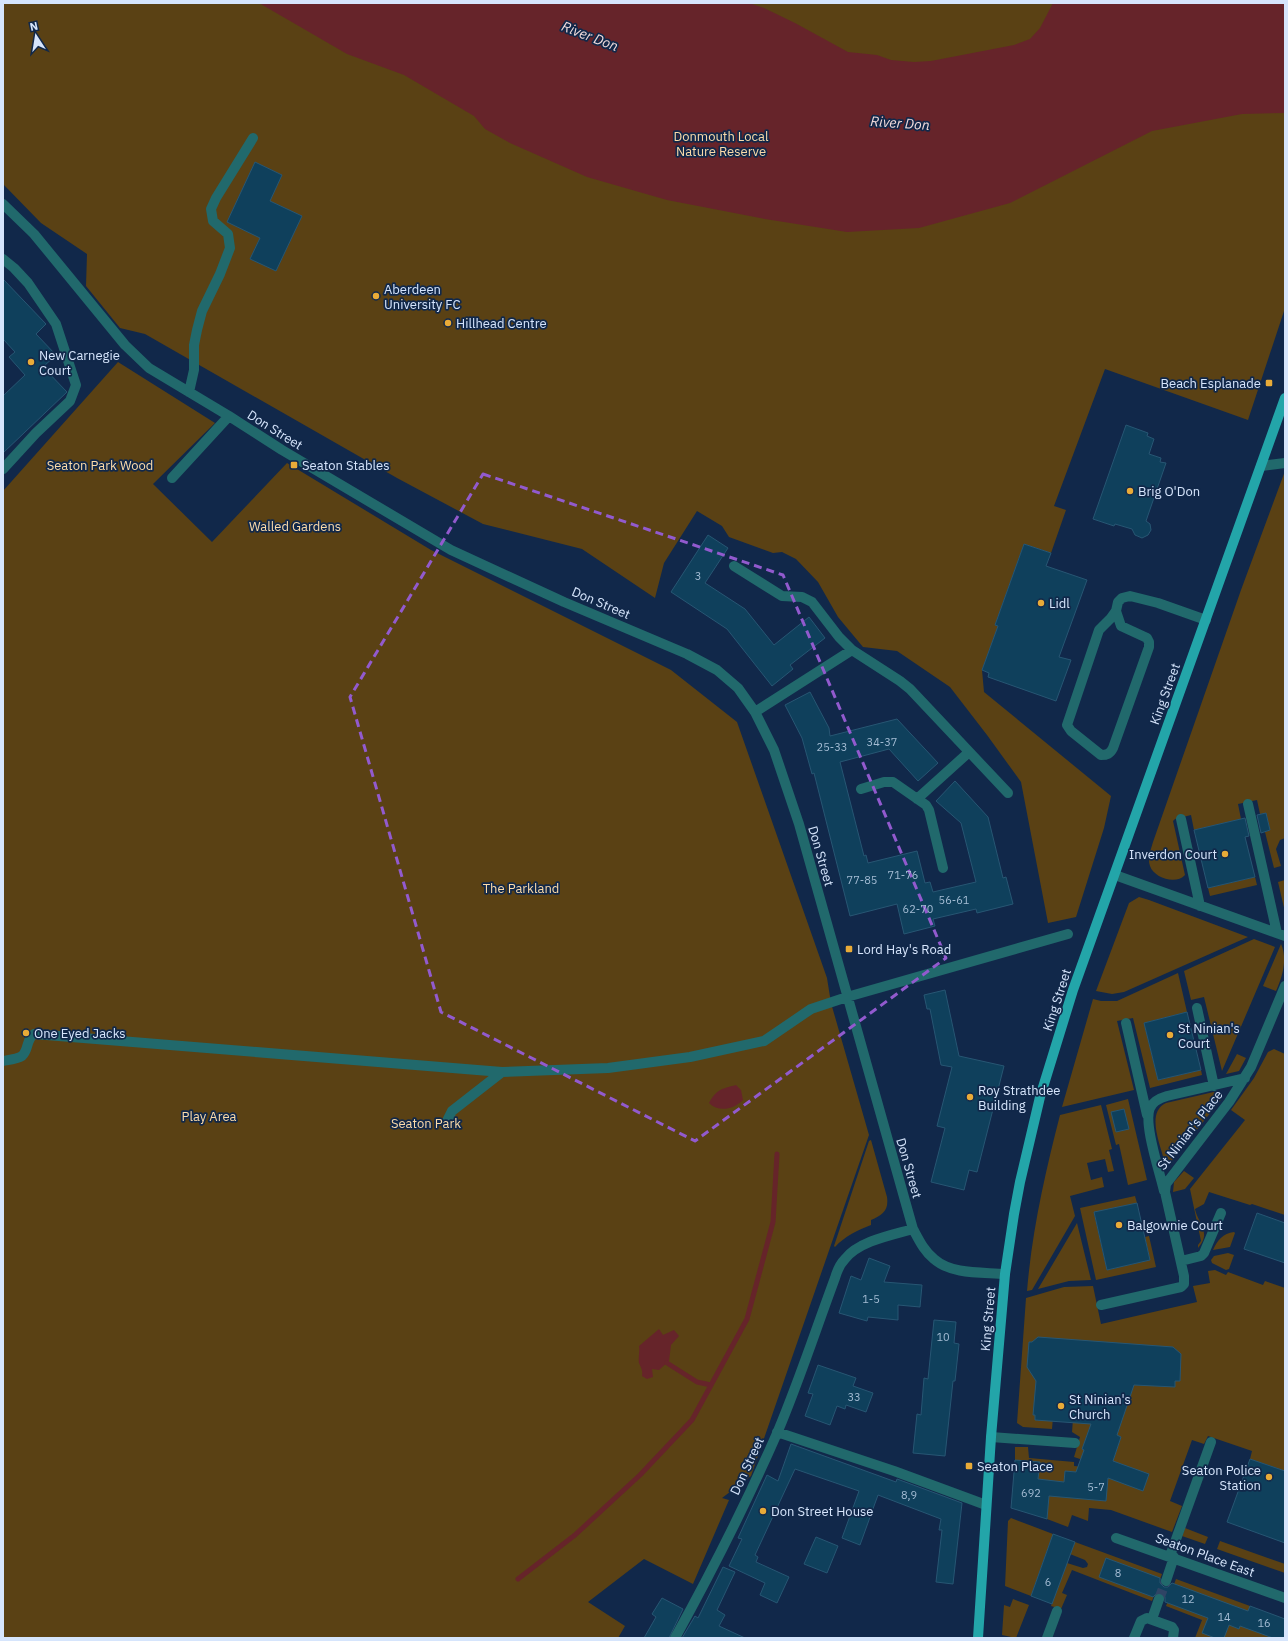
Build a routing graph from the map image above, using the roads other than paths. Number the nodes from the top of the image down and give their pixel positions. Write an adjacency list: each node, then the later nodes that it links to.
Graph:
1 (253, 138): 4 (street)
2 (3, 204): 4 (street, Don Street)
3 (3, 260): 9 (street)
4 (189, 392): 6 (street, Don Street)
5 (1285, 398): 8 (main road, King Street)
6 (229, 416): 10 (street); 15 (street, Don Street)
7 (1285, 463): 8 (street)
8 (1261, 466): 13 (main road, King Street)
9 (3, 469)
10 (172, 478)
11 (734, 566): 14 (street)
12 (1116, 612): 12 (street); 13 (street)
13 (1206, 620): 23 (main road, King Street)
14 (852, 650): 15 (street); 16 (street)
15 (755, 712): 28 (street, Don Street)
16 (968, 753): 18 (street); 19 (street)
17 (861, 789): 19 (street)
18 (1008, 793)
19 (917, 799): 22 (street)
20 (1248, 804): 26 (street)
21 (1181, 819): 24 (street)
22 (943, 868)
23 (1115, 875): 24 (street); 41 (main road, King Street)
24 (1200, 906): 26 (street)
25 (1068, 934): 28 (street)
26 (1281, 935)
27 (1285, 986): 33 (street, St Ninian's Place)
28 (847, 997): 32 (street); 39 (street, Don Street)
29 (1197, 1008): 34 (street)
30 (1126, 1023): 35 (street)
31 (3, 1061): 32 (street)
32 (502, 1072): 36 (street)
33 (1244, 1078): 34 (street); 37 (street, St Ninian's Place)
34 (1214, 1086): 35 (street)
35 (1148, 1119): 37 (street)
36 (446, 1123)
37 (1164, 1192): 40 (street, St Ninian's Place)
38 (1221, 1214): 40 (street)
39 (913, 1229): 41 (street, Don Street); 43 (street, Don Street)
40 (1180, 1260): 42 (street, St Ninian's Place)
41 (1005, 1274): 44 (main road, King Street)
42 (1101, 1305)
43 (778, 1432): 47 (street); 55 (street, Don Street)
44 (991, 1437): 45 (street); 47 (main road, King Street)
45 (1075, 1442)
46 (1211, 1442): 49 (street)
47 (986, 1505): 56 (main road, King Street)
48 (1116, 1538): 49 (street, Seaton Place East)
49 (1172, 1557): 50 (street); 51 (street, Seaton Place East)
50 (1166, 1581)
51 (1285, 1598)
52 (1159, 1599): 54 (street)
53 (1057, 1611): 57 (street)
54 (1152, 1619): 58 (street); 59 (street)
55 (675, 1638)
56 (978, 1638)
57 (1047, 1638)
58 (1134, 1638)
59 (1173, 1638)

